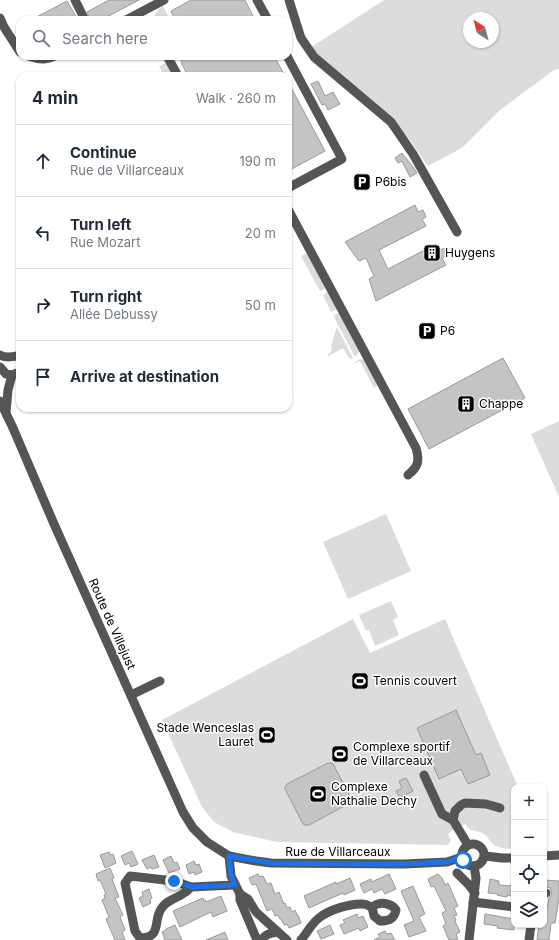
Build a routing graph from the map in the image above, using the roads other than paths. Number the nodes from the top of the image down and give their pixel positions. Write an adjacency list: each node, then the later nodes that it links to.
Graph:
1 (75, 0): 6 (street)
2 (164, 0): 5 (street)
3 (257, 0): 9 (street)
4 (289, 0): 17 (street)
5 (143, 11): 7 (street); 8 (street)
6 (83, 16)
7 (134, 16)
8 (146, 16)
9 (266, 16)
10 (0, 18): 11 (street)
11 (16, 46)
12 (169, 60): 14 (street)
13 (289, 60): 15 (street)
14 (176, 72)
15 (292, 186)
16 (292, 216): 24 (street)
17 (457, 232)
18 (0, 355): 19 (street)
19 (16, 357)
20 (0, 367): 21 (street)
21 (16, 373): 23 (street)
22 (0, 401): 23 (street, Route de Villejust)
23 (6, 412): 26 (street, Route de Villejust)
24 (408, 475)
25 (160, 681): 26 (street)
26 (131, 695): 31 (street, Route de Villejust)
27 (424, 776): 29 (street)
28 (500, 808): 29 (street)
29 (453, 820): 30 (street)
30 (468, 845): 34 (street); 36 (street)
31 (216, 848): 33 (street, Rue de Villarceaux)
32 (559, 855): 35 (street)
33 (229, 856): 36 (street, Rue de Villarceaux); 40 (street)
34 (485, 856): 37 (street); 38 (street)
35 (547, 856)
36 (462, 857): 38 (street)
37 (511, 858)
38 (474, 866): 42 (street)
39 (457, 872): 42 (street)
40 (235, 885): 41 (street); 43 (street)
41 (192, 887): 41 (street)
42 (475, 892): 44 (street)
43 (240, 894): 48 (street); 49 (street)
44 (474, 902): 46 (street); 52 (street)
45 (372, 907): 51 (street)
46 (511, 907)
47 (531, 928): 53 (street)
48 (283, 937): 50 (street)
49 (258, 940)
50 (262, 940)
51 (301, 940)
52 (469, 940)
53 (529, 940)

